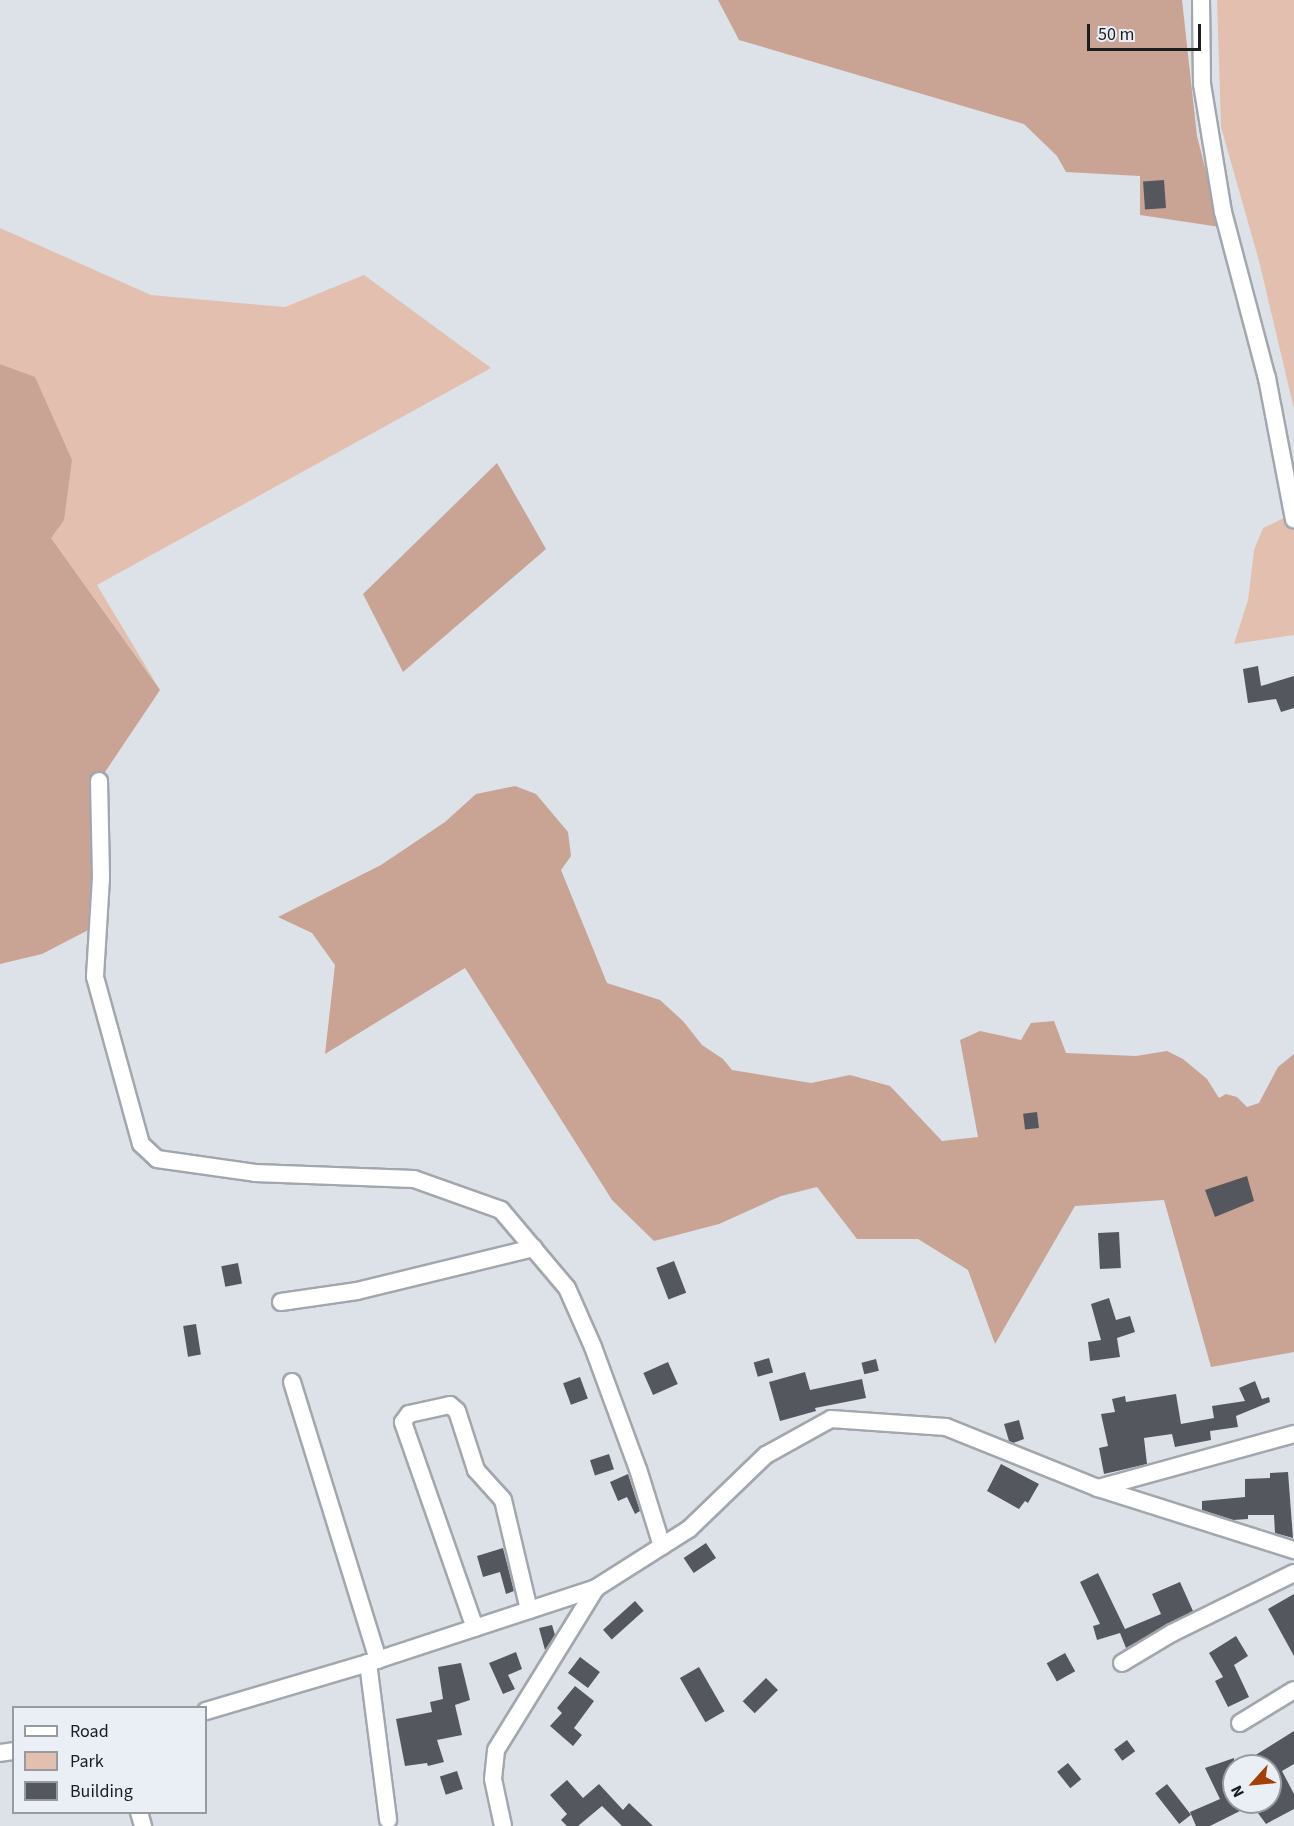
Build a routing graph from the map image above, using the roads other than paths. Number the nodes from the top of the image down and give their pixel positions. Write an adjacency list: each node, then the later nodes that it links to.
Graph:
1 (1201, 0): 2 (street)
2 (1294, 519)
3 (99, 781): 4 (street)
4 (534, 1248): 5 (street); 9 (street)
5 (281, 1302)
6 (292, 1382): 15 (street)
7 (1294, 1434): 8 (street)
8 (1098, 1488): 9 (street); 10 (street)
9 (662, 1546): 12 (street)
10 (1294, 1550)
11 (1294, 1573): 16 (street)
12 (596, 1588): 13 (street); 21 (street)
13 (529, 1610): 14 (street); 14 (street)
14 (475, 1628): 15 (street)
15 (373, 1661): 18 (street); 20 (street)
16 (1122, 1663)
17 (1294, 1690): 19 (street)
18 (207, 1711)
19 (1240, 1723)
20 (388, 1820)
21 (503, 1826)

